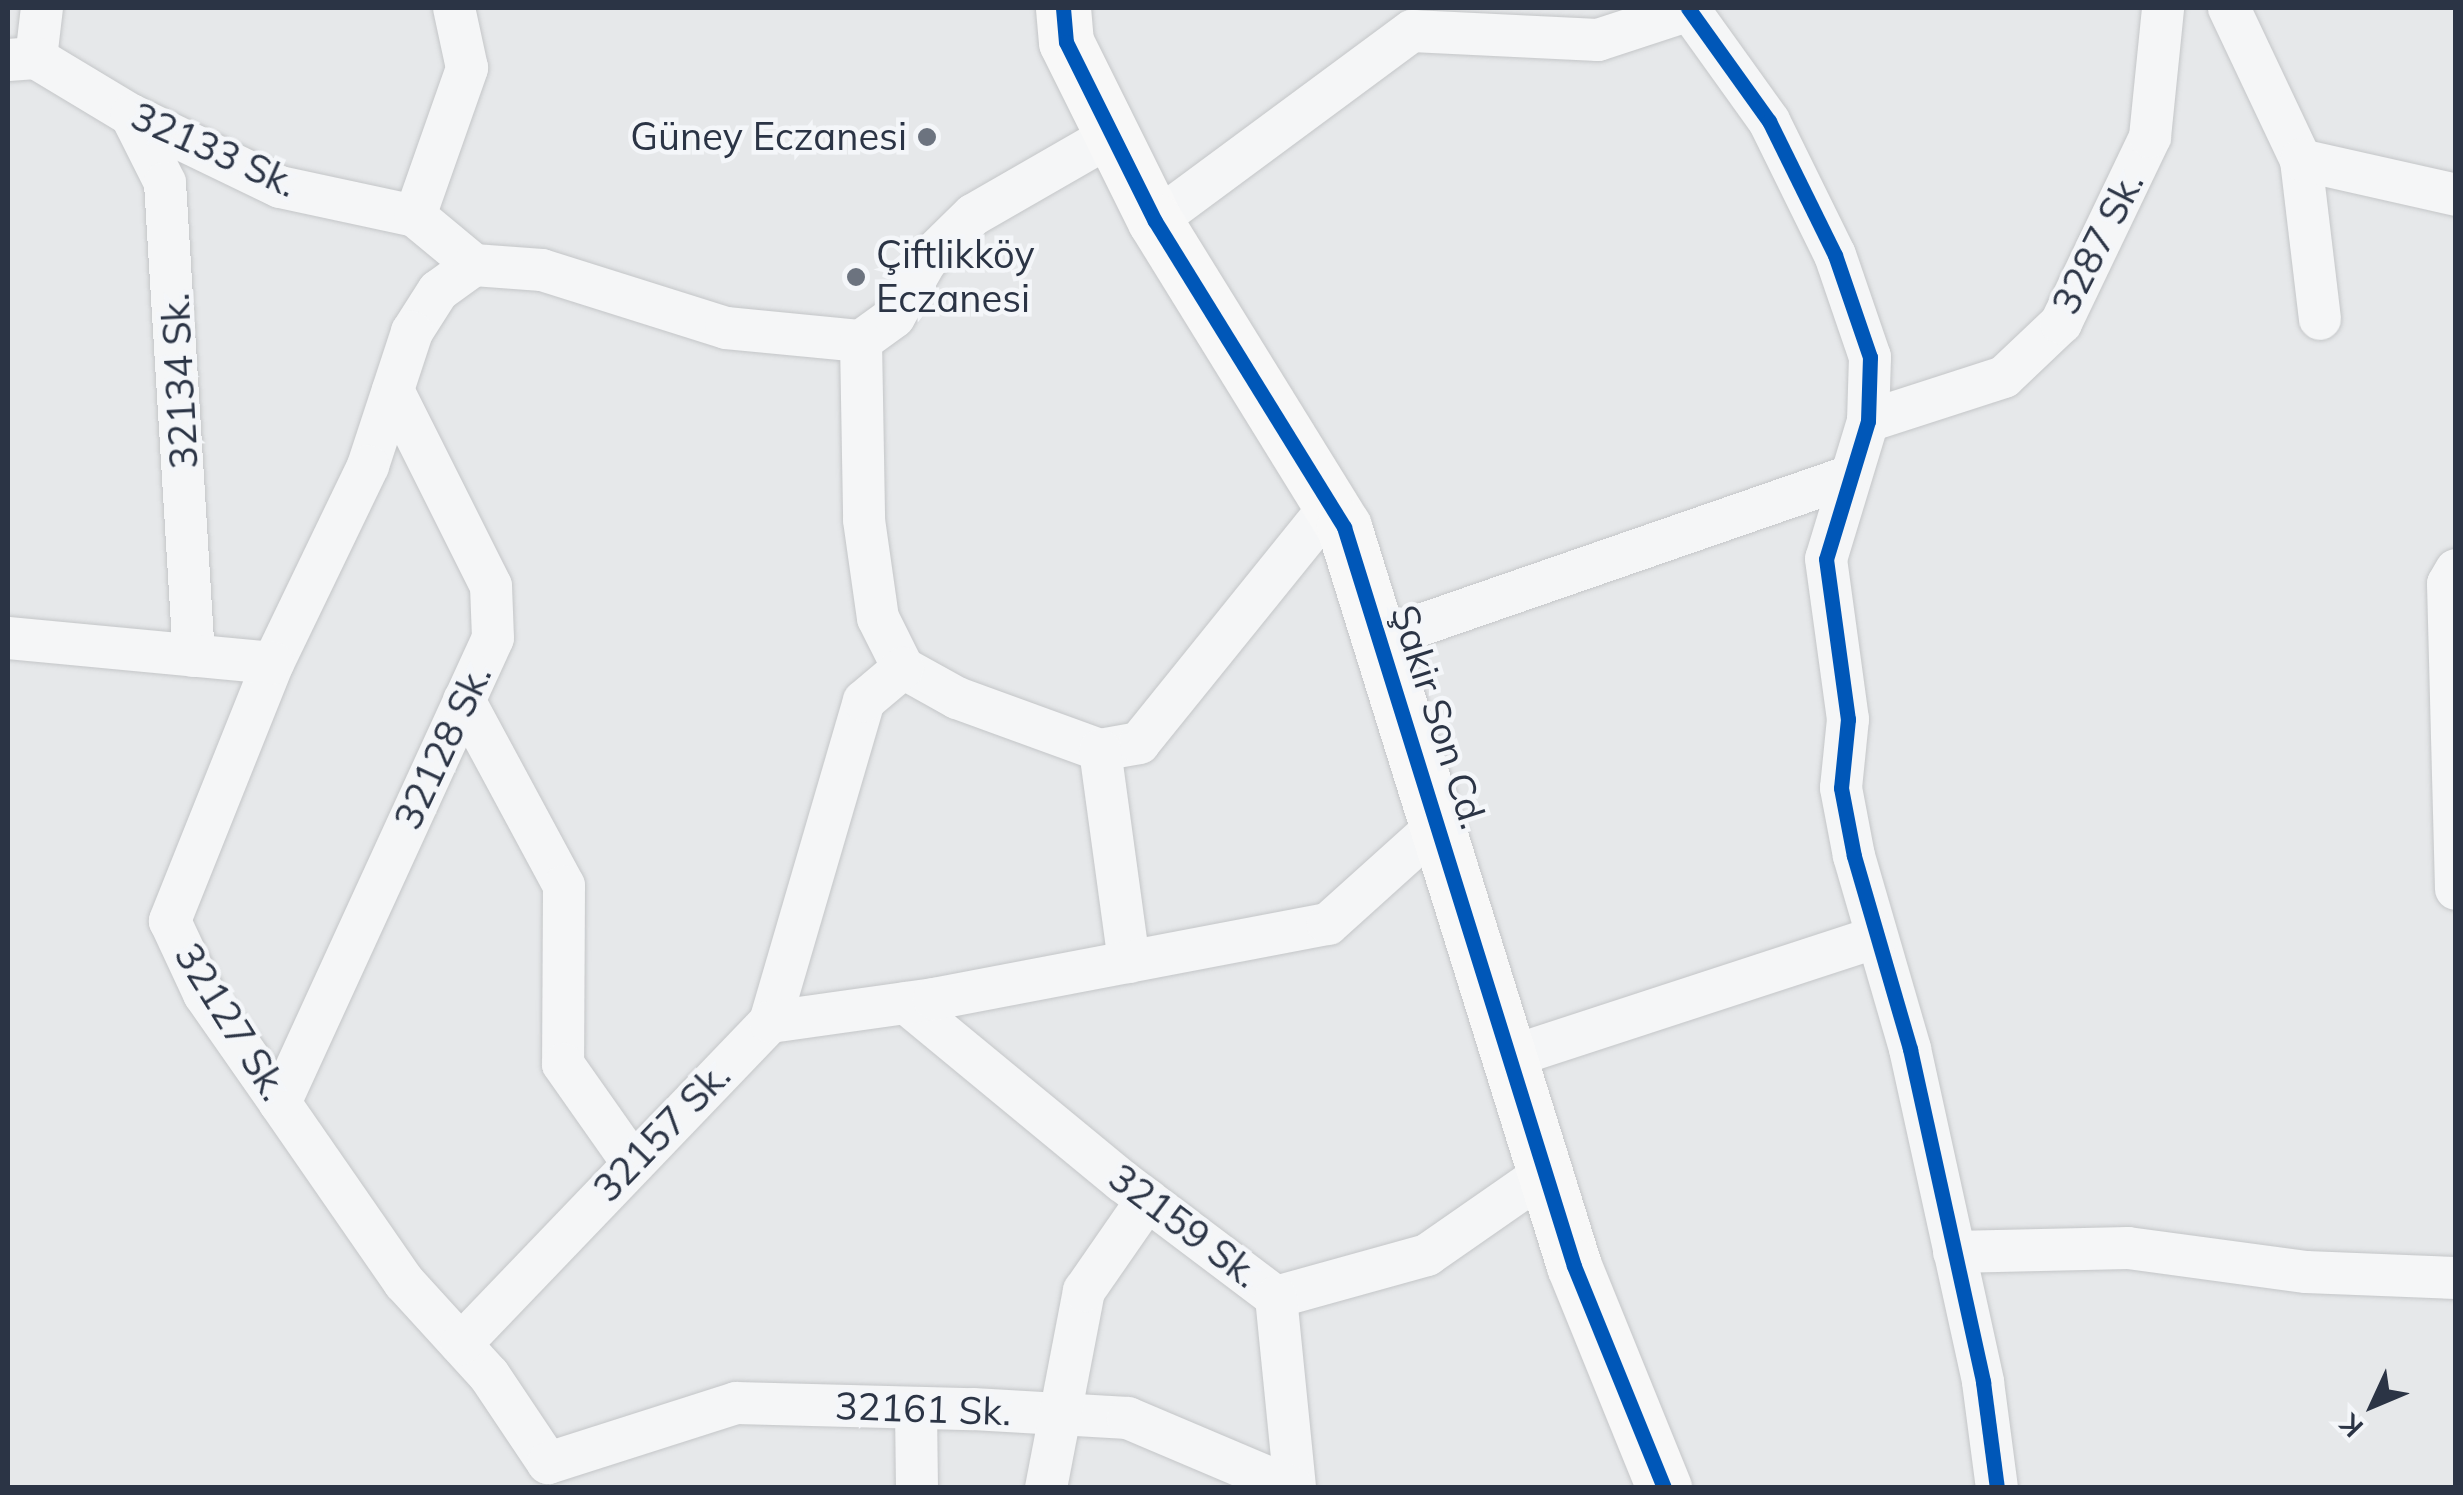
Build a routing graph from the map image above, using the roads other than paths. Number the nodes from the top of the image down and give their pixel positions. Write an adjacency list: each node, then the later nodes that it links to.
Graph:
1 (42, 8): 7 (street)
2 (454, 8): 12 (street)
3 (1063, 8): 9 (street, Şakir Son Cd.)
4 (2163, 8): 18 (street, 3287 Sk.)
5 (2229, 8): 10 (street)
6 (1689, 9): 13 (street); 18 (street)
7 (22, 59): 8 (street, 32133 Sk.)
8 (131, 115): 12 (street, 32133 Sk.); 24 (street, 32134 Sk.)
9 (1112, 135): 13 (street, Şakir Son Cd.); 16 (street)
10 (2302, 160): 11 (street); 15 (street)
11 (2456, 196)
12 (415, 216): 14 (street, 32133 Sk.)
13 (1155, 221): 20 (street, Şakir Son Cd.)
14 (474, 265): 16 (street); 17 (street, 32127 Sk.)
15 (2320, 319)
16 (861, 341): 26 (street)
17 (393, 390): 25 (street, 32127 Sk.); 27 (street, 32128 Sk.)
18 (1868, 420): 19 (street)
19 (1848, 477): 23 (street); 31 (street)
20 (1330, 504): 23 (street, Şakir Son Cd.); 28 (street)
21 (2456, 570): 30 (street)
22 (8, 638): 24 (street)
23 (1380, 639): 29 (street, Şakir Son Cd.)
24 (194, 656): 25 (street)
25 (273, 663): 36 (street, 32127 Sk.)
26 (903, 668): 28 (street); 34 (street)
27 (464, 700): 36 (street, 32128 Sk.); 37 (street)
28 (1100, 750): 32 (street)
29 (1439, 824): 32 (street); 35 (street, Şakir Son Cd.)
30 (2456, 889)
31 (1877, 937): 35 (street); 40 (street)
32 (1129, 962): 33 (street)
33 (906, 1003): 34 (street); 39 (street, 32159 Sk.)
34 (770, 1022): 37 (street, 32157 Sk.)
35 (1510, 1057): 38 (street, Şakir Son Cd.)
36 (280, 1103): 43 (street, 32127 Sk.)
37 (632, 1162): 43 (street, 32157 Sk.)
38 (1546, 1173): 42 (street, 32159 Sk.); 50 (street, Şakir Son Cd.)
39 (1146, 1200): 42 (street, 32159 Sk.); 45 (street)
40 (1954, 1252): 41 (street); 51 (street)
41 (2456, 1278)
42 (1276, 1296): 49 (street)
43 (461, 1344): 46 (street, 32127 Sk.)
44 (916, 1408): 45 (street, 32161 Sk.); 46 (street, 32161 Sk.); 47 (street)
45 (1062, 1414): 48 (street); 49 (street, 32161 Sk.)
46 (546, 1475)
47 (917, 1488)
48 (1046, 1488)
49 (1294, 1488)
50 (1664, 1488)
51 (1997, 1488)

